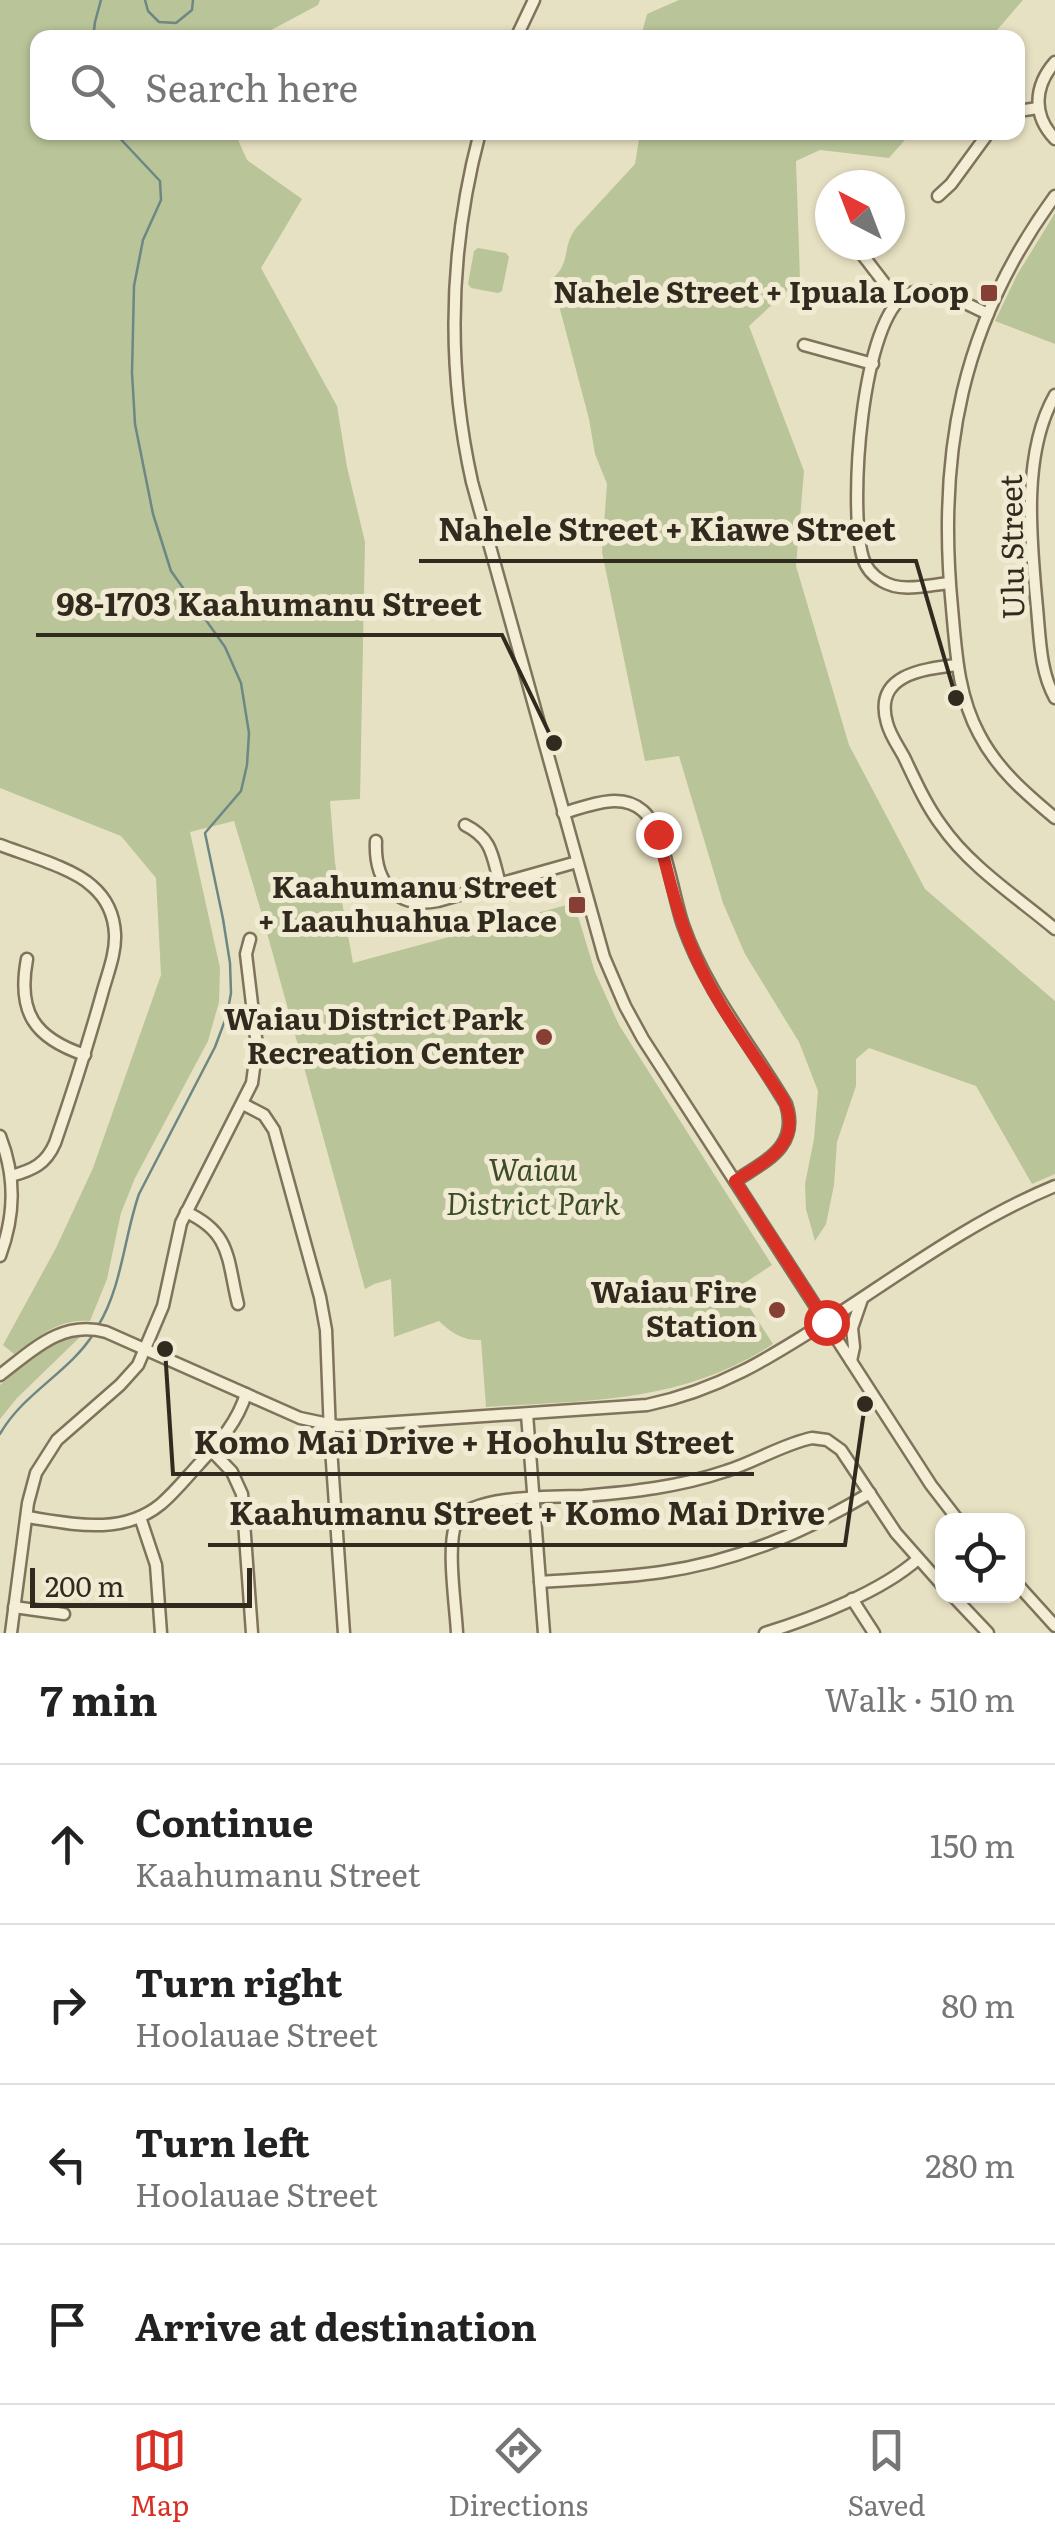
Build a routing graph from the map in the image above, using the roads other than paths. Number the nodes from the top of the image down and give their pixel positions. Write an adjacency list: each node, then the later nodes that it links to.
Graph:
1 (534, 0): 2 (street)
2 (520, 30)
3 (1055, 62): 4 (street)
4 (1038, 108): 5 (street); 6 (street)
5 (1025, 110)
6 (1055, 139)
7 (478, 140): 20 (street)
8 (983, 140): 9 (street)
9 (938, 196)
10 (1055, 196): 13 (street)
11 (867, 260): 12 (street)
12 (898, 300): 13 (street); 15 (street)
13 (988, 314): 17 (street)
14 (804, 345): 15 (street)
15 (873, 364): 17 (street)
16 (1055, 395): 19 (street, Ulu Street)
17 (950, 583): 18 (street)
18 (957, 665): 21 (street); 27 (street)
19 (1054, 695)
20 (563, 813): 25 (street); 34 (street)
21 (1054, 815)
22 (465, 825): 26 (street)
23 (376, 841): 26 (street)
24 (0, 845): 30 (street)
25 (577, 862): 26 (street); 34 (street)
26 (500, 884)
27 (1055, 929)
28 (250, 939): 31 (street)
29 (26, 960): 30 (street)
30 (85, 1054): 33 (street)
31 (243, 1104): 36 (street); 46 (street)
32 (0, 1136): 33 (street)
33 (11, 1176): 37 (street)
34 (735, 1181): 40 (street)
35 (1055, 1186): 38 (street)
36 (186, 1212): 39 (street); 41 (street)
37 (0, 1256)
38 (862, 1298): 40 (street); 42 (street)
39 (238, 1304)
40 (826, 1322): 42 (street); 45 (street)
41 (145, 1349): 43 (street); 44 (street); 52 (street)
42 (851, 1362): 50 (street)
43 (0, 1375)
44 (246, 1394): 46 (street); 47 (street)
45 (527, 1414): 46 (street); 49 (street)
46 (330, 1424): 65 (street)
47 (211, 1450): 51 (street); 64 (street)
48 (870, 1493): 49 (street); 53 (street); 55 (street)
49 (533, 1499): 55 (street); 66 (street)
50 (952, 1513)
51 (140, 1517): 52 (street); 63 (street)
52 (26, 1518): 59 (street)
53 (918, 1559): 54 (street); 57 (street)
54 (935, 1577)
55 (540, 1582): 67 (street)
56 (1025, 1593): 61 (street)
57 (852, 1599): 68 (street); 69 (street)
58 (960, 1603): 70 (street)
59 (14, 1607): 60 (street); 62 (street)
60 (64, 1614)
61 (1055, 1626)
62 (11, 1633)
63 (161, 1633)
64 (252, 1633)
65 (344, 1633)
66 (458, 1633)
67 (544, 1633)
68 (765, 1633)
69 (874, 1633)
70 (988, 1633)

